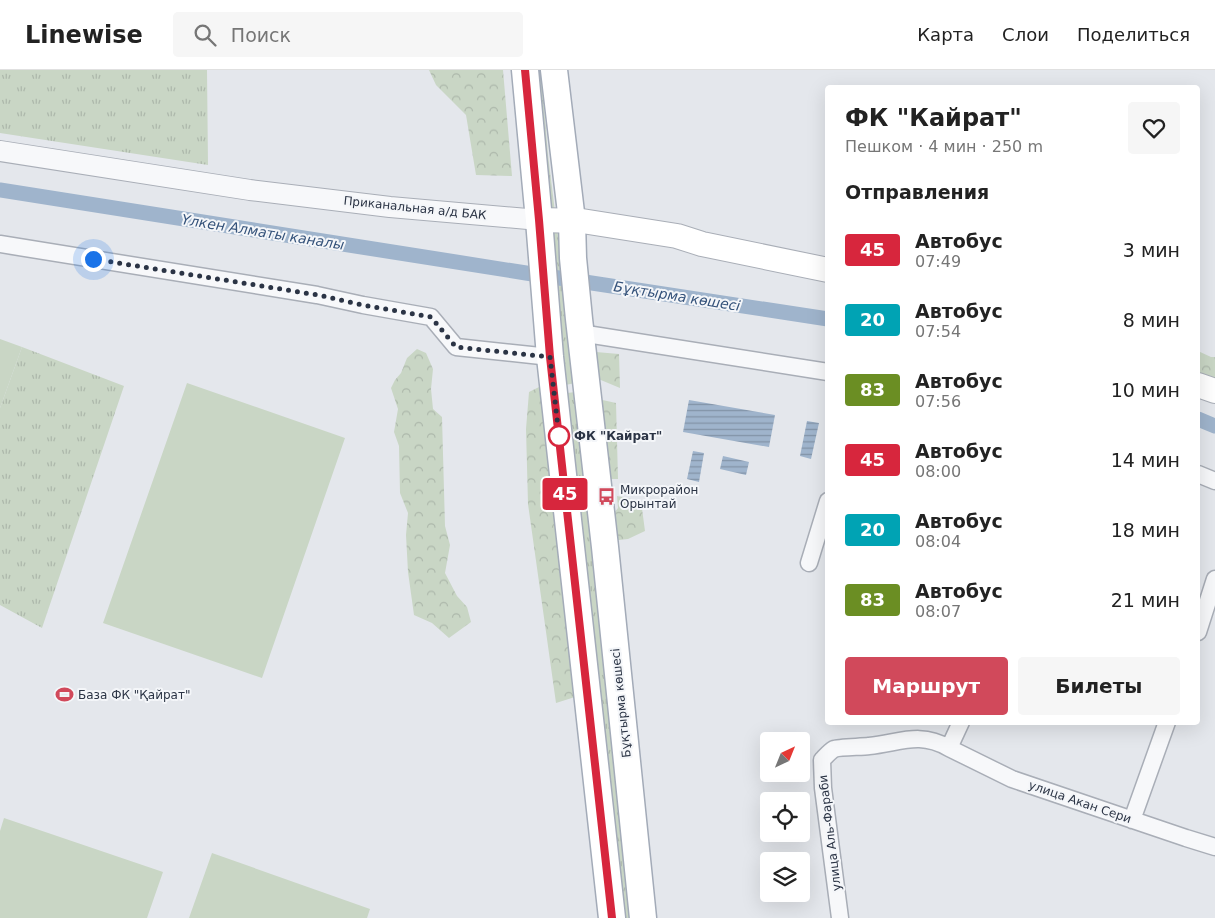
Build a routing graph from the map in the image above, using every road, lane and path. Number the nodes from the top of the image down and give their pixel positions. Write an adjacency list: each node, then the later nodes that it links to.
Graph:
1 (525, 70): 5 (main road)
2 (554, 70): 4 (main road, Бұқтырма көшесі)
3 (0, 151): 5 (street, Приканальная а/д БАК)
4 (572, 221): 5 (main road, Приканальная а/д БАК); 7 (main road, Приканальная а/д БАК); 8 (main road, Бұқтырма көшесі)
5 (540, 229): 9 (main road)
6 (0, 244): 9 (street)
7 (825, 269)
8 (579, 326): 10 (street); 25 (main road, Бұқтырма көшесі)
9 (550, 357): 24 (main road)
10 (825, 371)
11 (1200, 385): 12 (main road)
12 (1215, 391)
13 (1200, 475): 14 (street)
14 (1215, 480)
15 (825, 511): 16 (street)
16 (809, 563)
17 (1215, 579): 18 (street)
18 (1200, 626)
19 (960, 725): 21 (street)
20 (1166, 725): 22 (street)
21 (949, 748): 22 (street, улица Акан Сери); 26 (street, улица Аль-Фараби)
22 (1132, 820): 23 (street, улица Акан Сери)
23 (1215, 847)
24 (612, 918)
25 (643, 918)
26 (840, 918)

